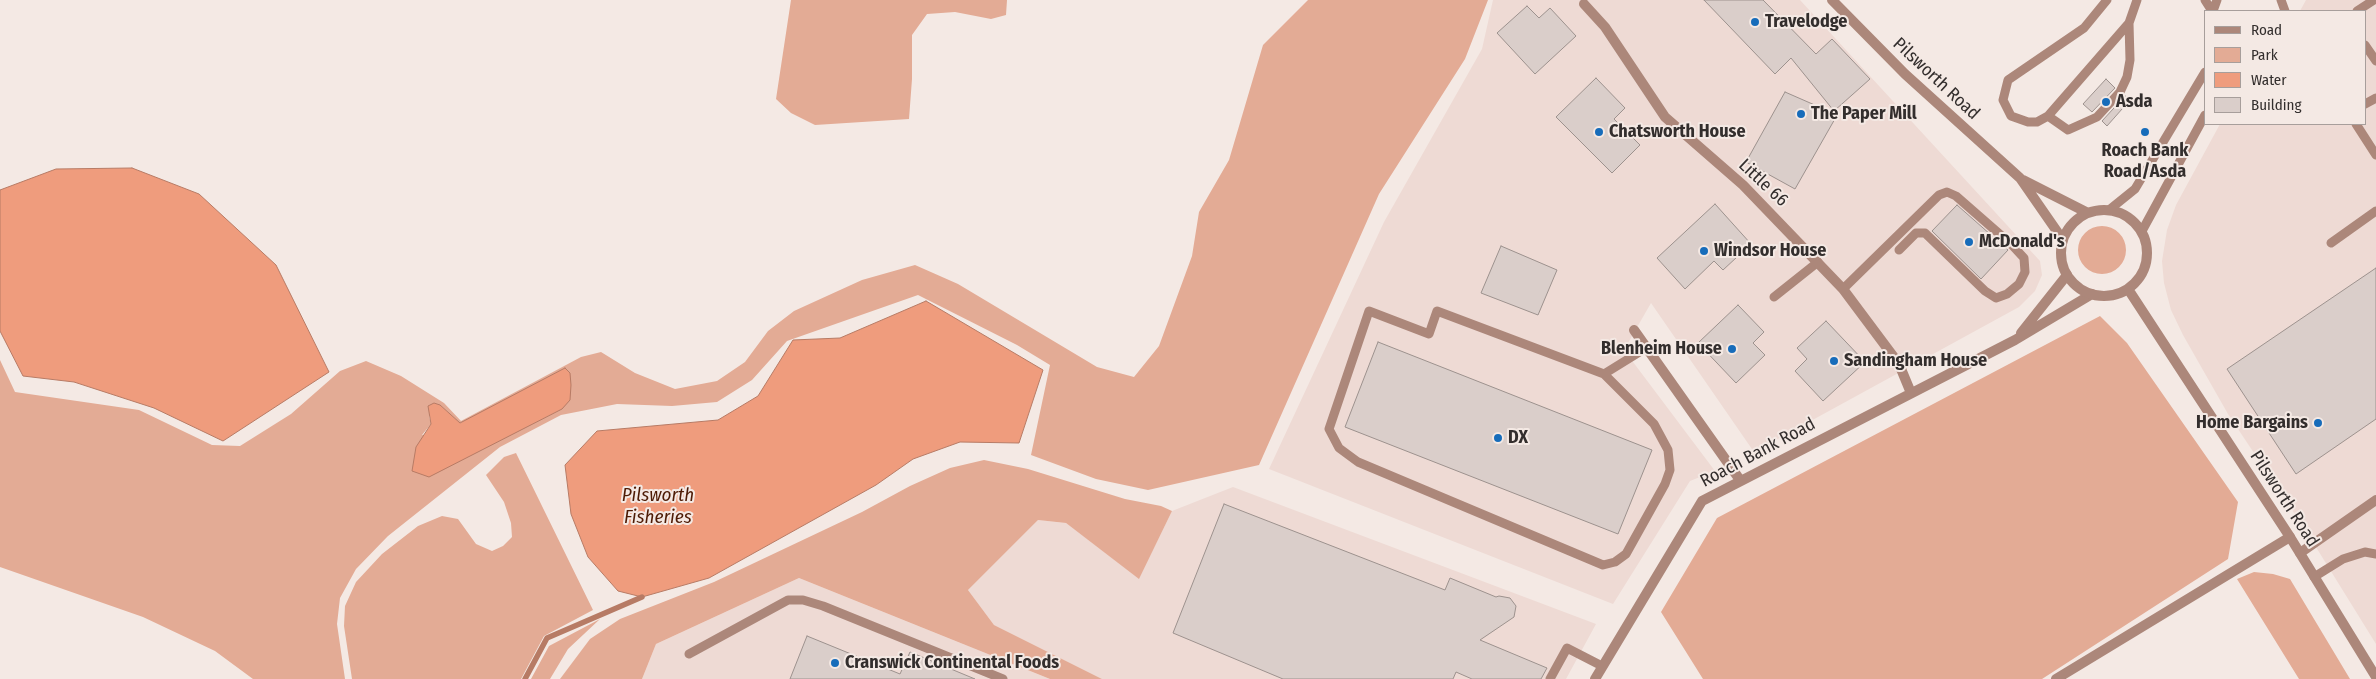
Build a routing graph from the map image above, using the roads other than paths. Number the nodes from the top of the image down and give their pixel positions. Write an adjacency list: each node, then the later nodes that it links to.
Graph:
1 (1832, 0): 15 (street, Pilsworth Road)
2 (2107, 0): 11 (lane)
3 (2137, 0): 7 (lane)
4 (2374, 0): 6 (lane)
5 (1584, 4): 23 (street, Little 66)
6 (2358, 10)
7 (2129, 24): 11 (lane); 11 (lane)
8 (2366, 47): 9 (lane)
9 (2376, 62)
10 (2204, 74): 16 (lane)
11 (2048, 116)
12 (2204, 116): 19 (lane)
13 (2357, 125): 14 (lane)
14 (2376, 156)
15 (2020, 178): 18 (street, Pilsworth Road); 20 (street, Pilsworth Road)
16 (2109, 210): 18 (street); 19 (street)
17 (2376, 211): 21 (lane)
18 (2088, 213): 20 (street)
19 (2142, 231): 26 (street)
20 (2063, 240): 24 (street)
21 (2331, 243)
22 (1899, 250): 25 (lane)
23 (1818, 262): 25 (street, Little 66); 28 (lane)
24 (2067, 275): 27 (street); 30 (street, Roach Bank Road)
25 (1843, 289): 33 (street, Little 66)
26 (2128, 289): 27 (street); 36 (street, Pilsworth Road)
27 (2092, 294): 30 (street, Roach Bank Road)
28 (1774, 297)
29 (1634, 330): 31 (street)
30 (2015, 340): 33 (street, Roach Bank Road)
31 (1646, 348): 32 (lane); 34 (street)
32 (1604, 374): 32 (lane)
33 (1911, 393): 34 (street, Roach Bank Road)
34 (1740, 480): 41 (street, Roach Bank Road)
35 (2376, 500): 37 (street)
36 (2290, 537): 37 (street, Pilsworth Road); 46 (street)
37 (2300, 553): 39 (street, Pilsworth Road)
38 (2376, 554): 39 (lane)
39 (2314, 577): 42 (street, Pilsworth Road)
40 (689, 654): 43 (lane)
41 (1602, 666): 44 (lane); 45 (street, Roach Bank Road)
42 (2376, 677)
43 (1003, 679)
44 (1550, 679)
45 (1594, 679)
46 (2056, 679)

